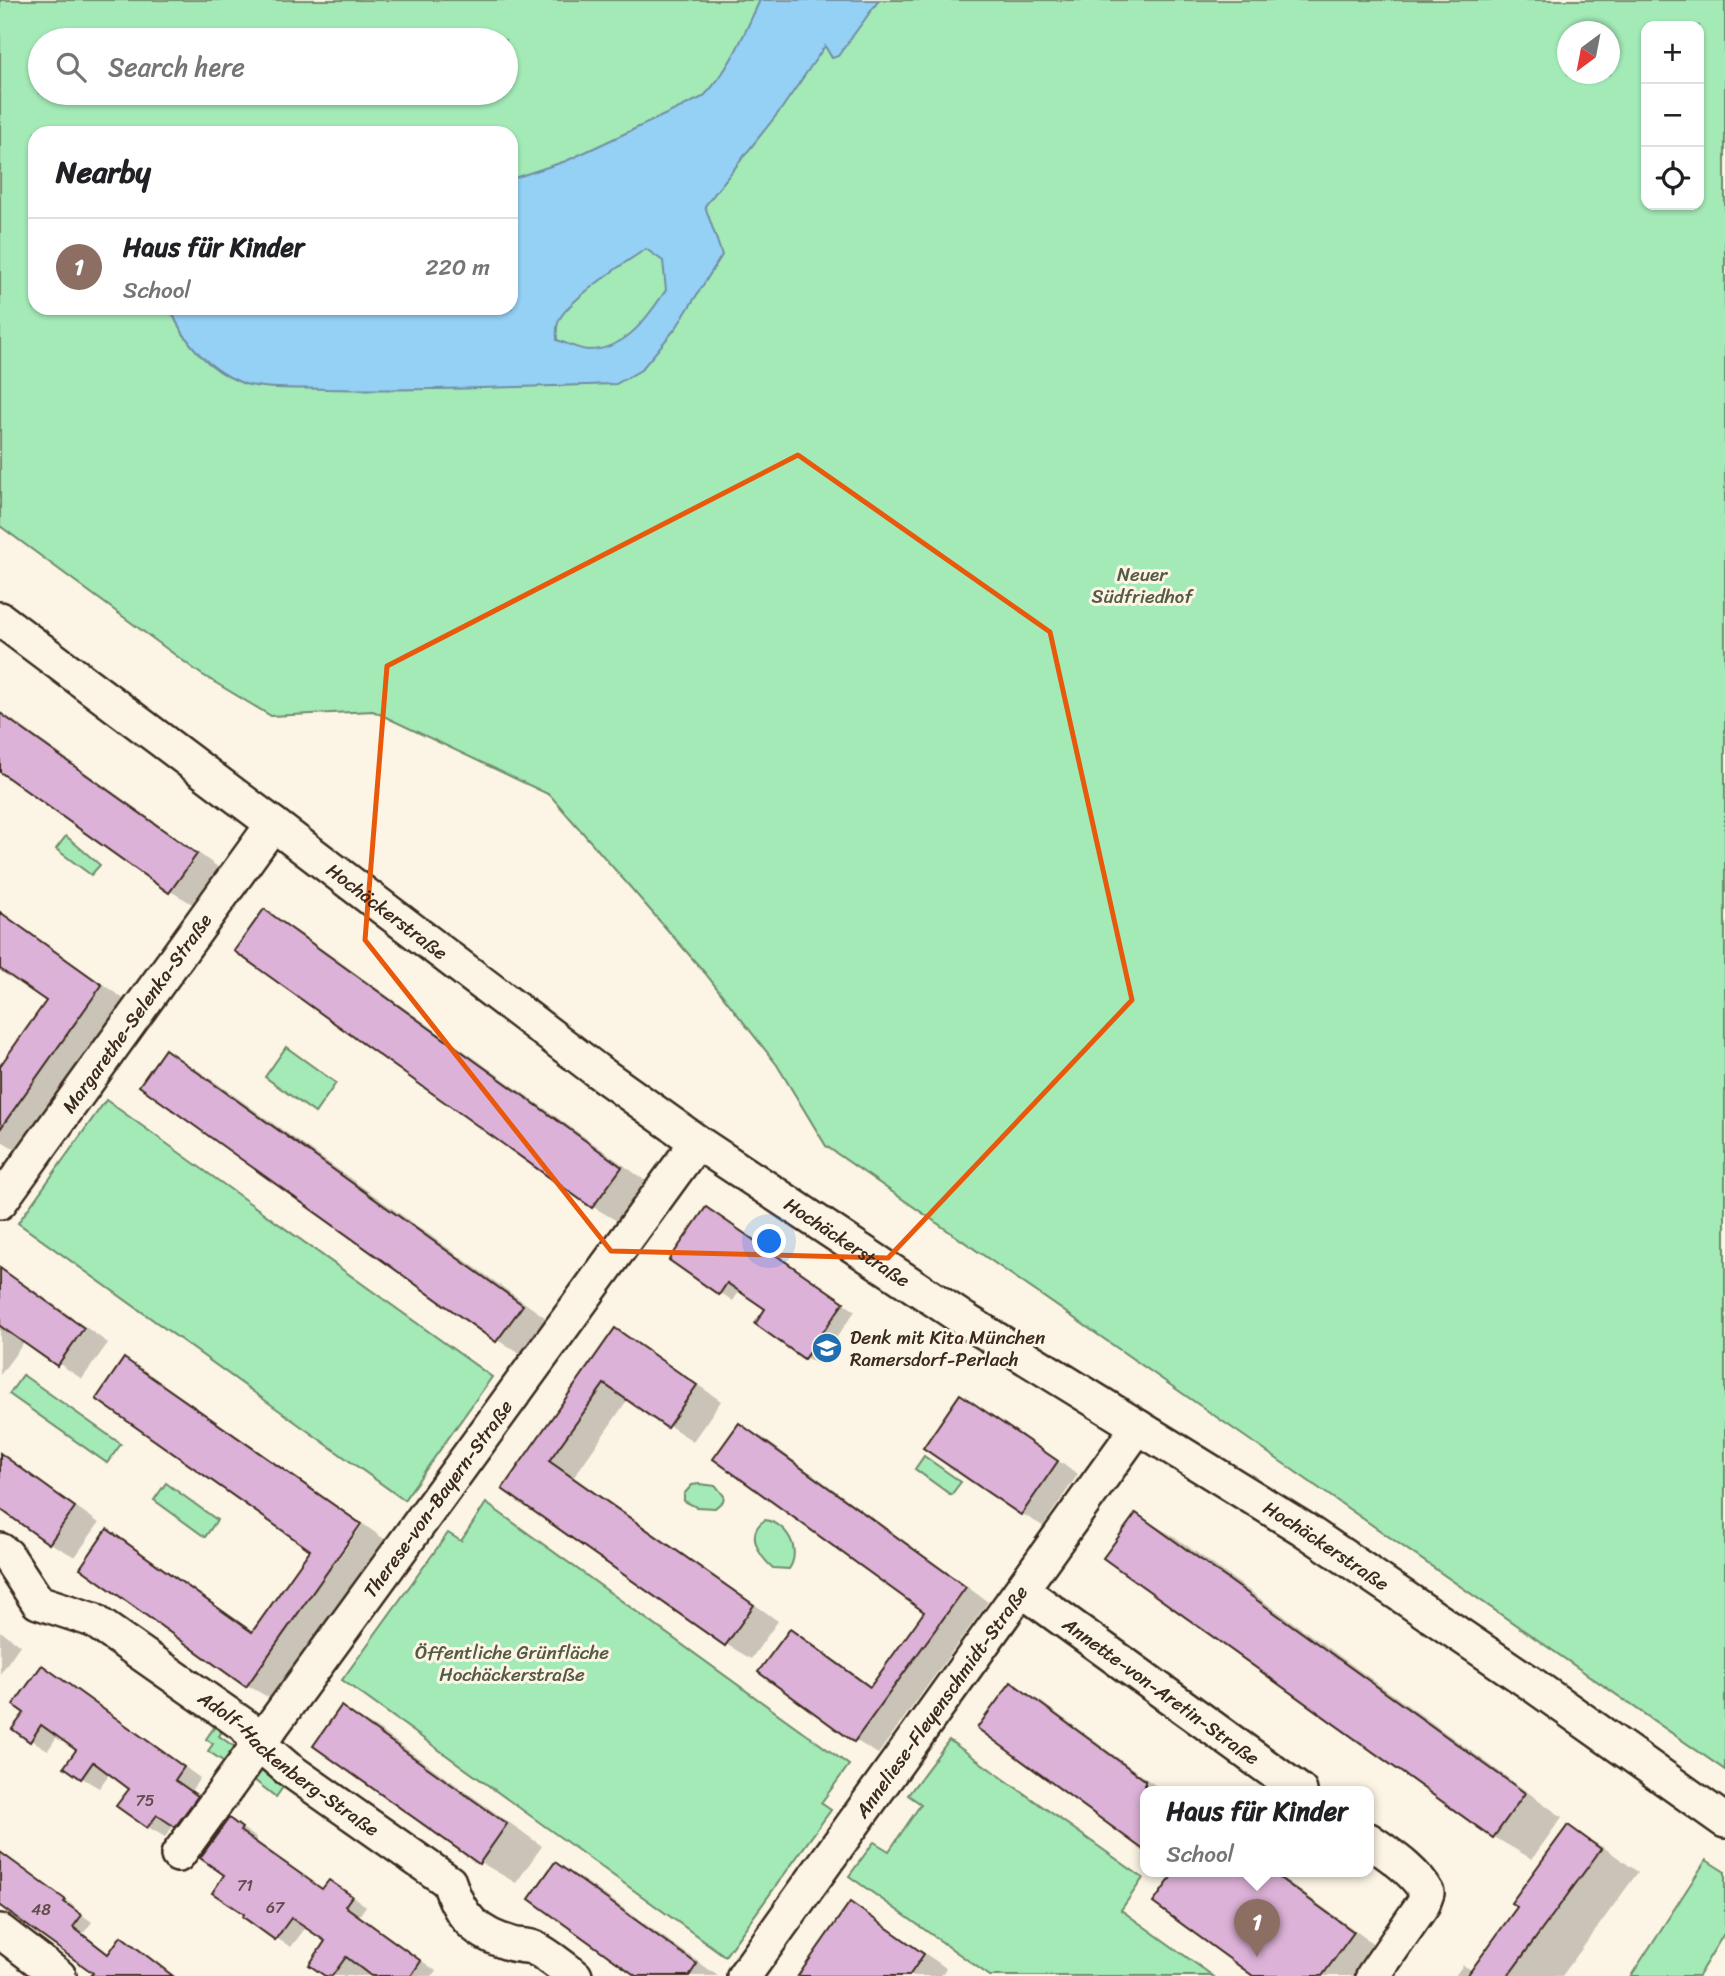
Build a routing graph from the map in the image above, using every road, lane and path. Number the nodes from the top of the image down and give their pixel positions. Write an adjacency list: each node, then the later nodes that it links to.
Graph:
1 (0, 619): 2 (street, Hochäckerstraße)
2 (273, 824): 3 (street, Hochäckerstraße); 4 (street, Margarethe-Selenka-Straße)
3 (697, 1142): 5 (street, Hochäckerstraße); 8 (street, Therese-von-Bayern-Straße)
4 (0, 1202)
5 (1138, 1427): 7 (street, Anneliese-Fleyenschmidt-Straße); 10 (street, Hochäckerstraße)
6 (0, 1550): 8 (street, Adolf-Hackenberg-Straße)
7 (1022, 1590): 9 (street, Annette-von-Aretin-Straße); 17 (street, Anneliese-Fleyenschmidt-Straße)
8 (260, 1744): 12 (street, Therese-von-Bayern-Straße); 16 (street, Adolf-Hackenberg-Straße)
9 (1293, 1786)
10 (1725, 1821)
11 (1374, 1844): 18 (street)
12 (178, 1855)
13 (0, 1931): 14 (street)
14 (20, 1964): 15 (street)
15 (60, 1976)
16 (575, 1976)
17 (744, 1976)
18 (1373, 1976)

